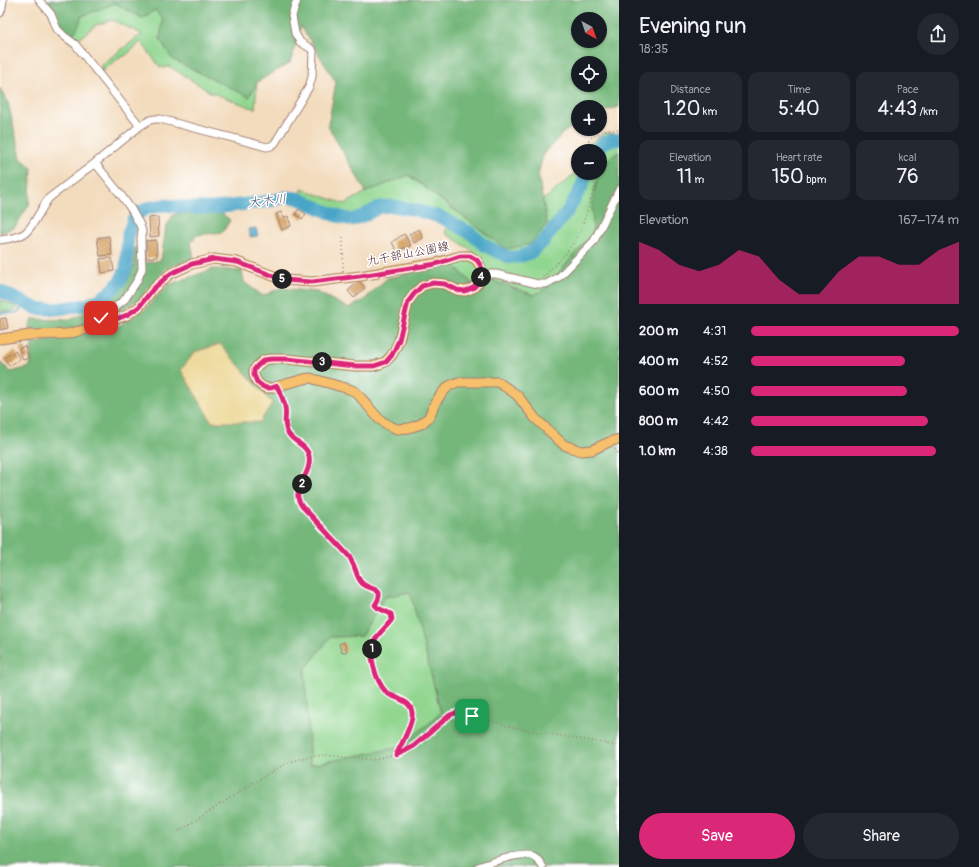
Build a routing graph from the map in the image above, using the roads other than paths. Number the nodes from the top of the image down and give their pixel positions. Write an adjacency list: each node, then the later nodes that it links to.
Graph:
1 (3, 0): 4 (street)
2 (40, 0): 5 (street)
3 (297, 0): 5 (street)
4 (0, 13)
5 (140, 126): 6 (street)
6 (95, 164): 8 (street); 10 (street)
7 (619, 190): 9 (street)
8 (0, 240)
9 (482, 274): 10 (main road, 九千部山公園線); 12 (main road)
10 (95, 327): 11 (main road, 九千部山公園線)
11 (0, 339)
12 (619, 439)
13 (478, 867): 14 (street)
14 (544, 867)

